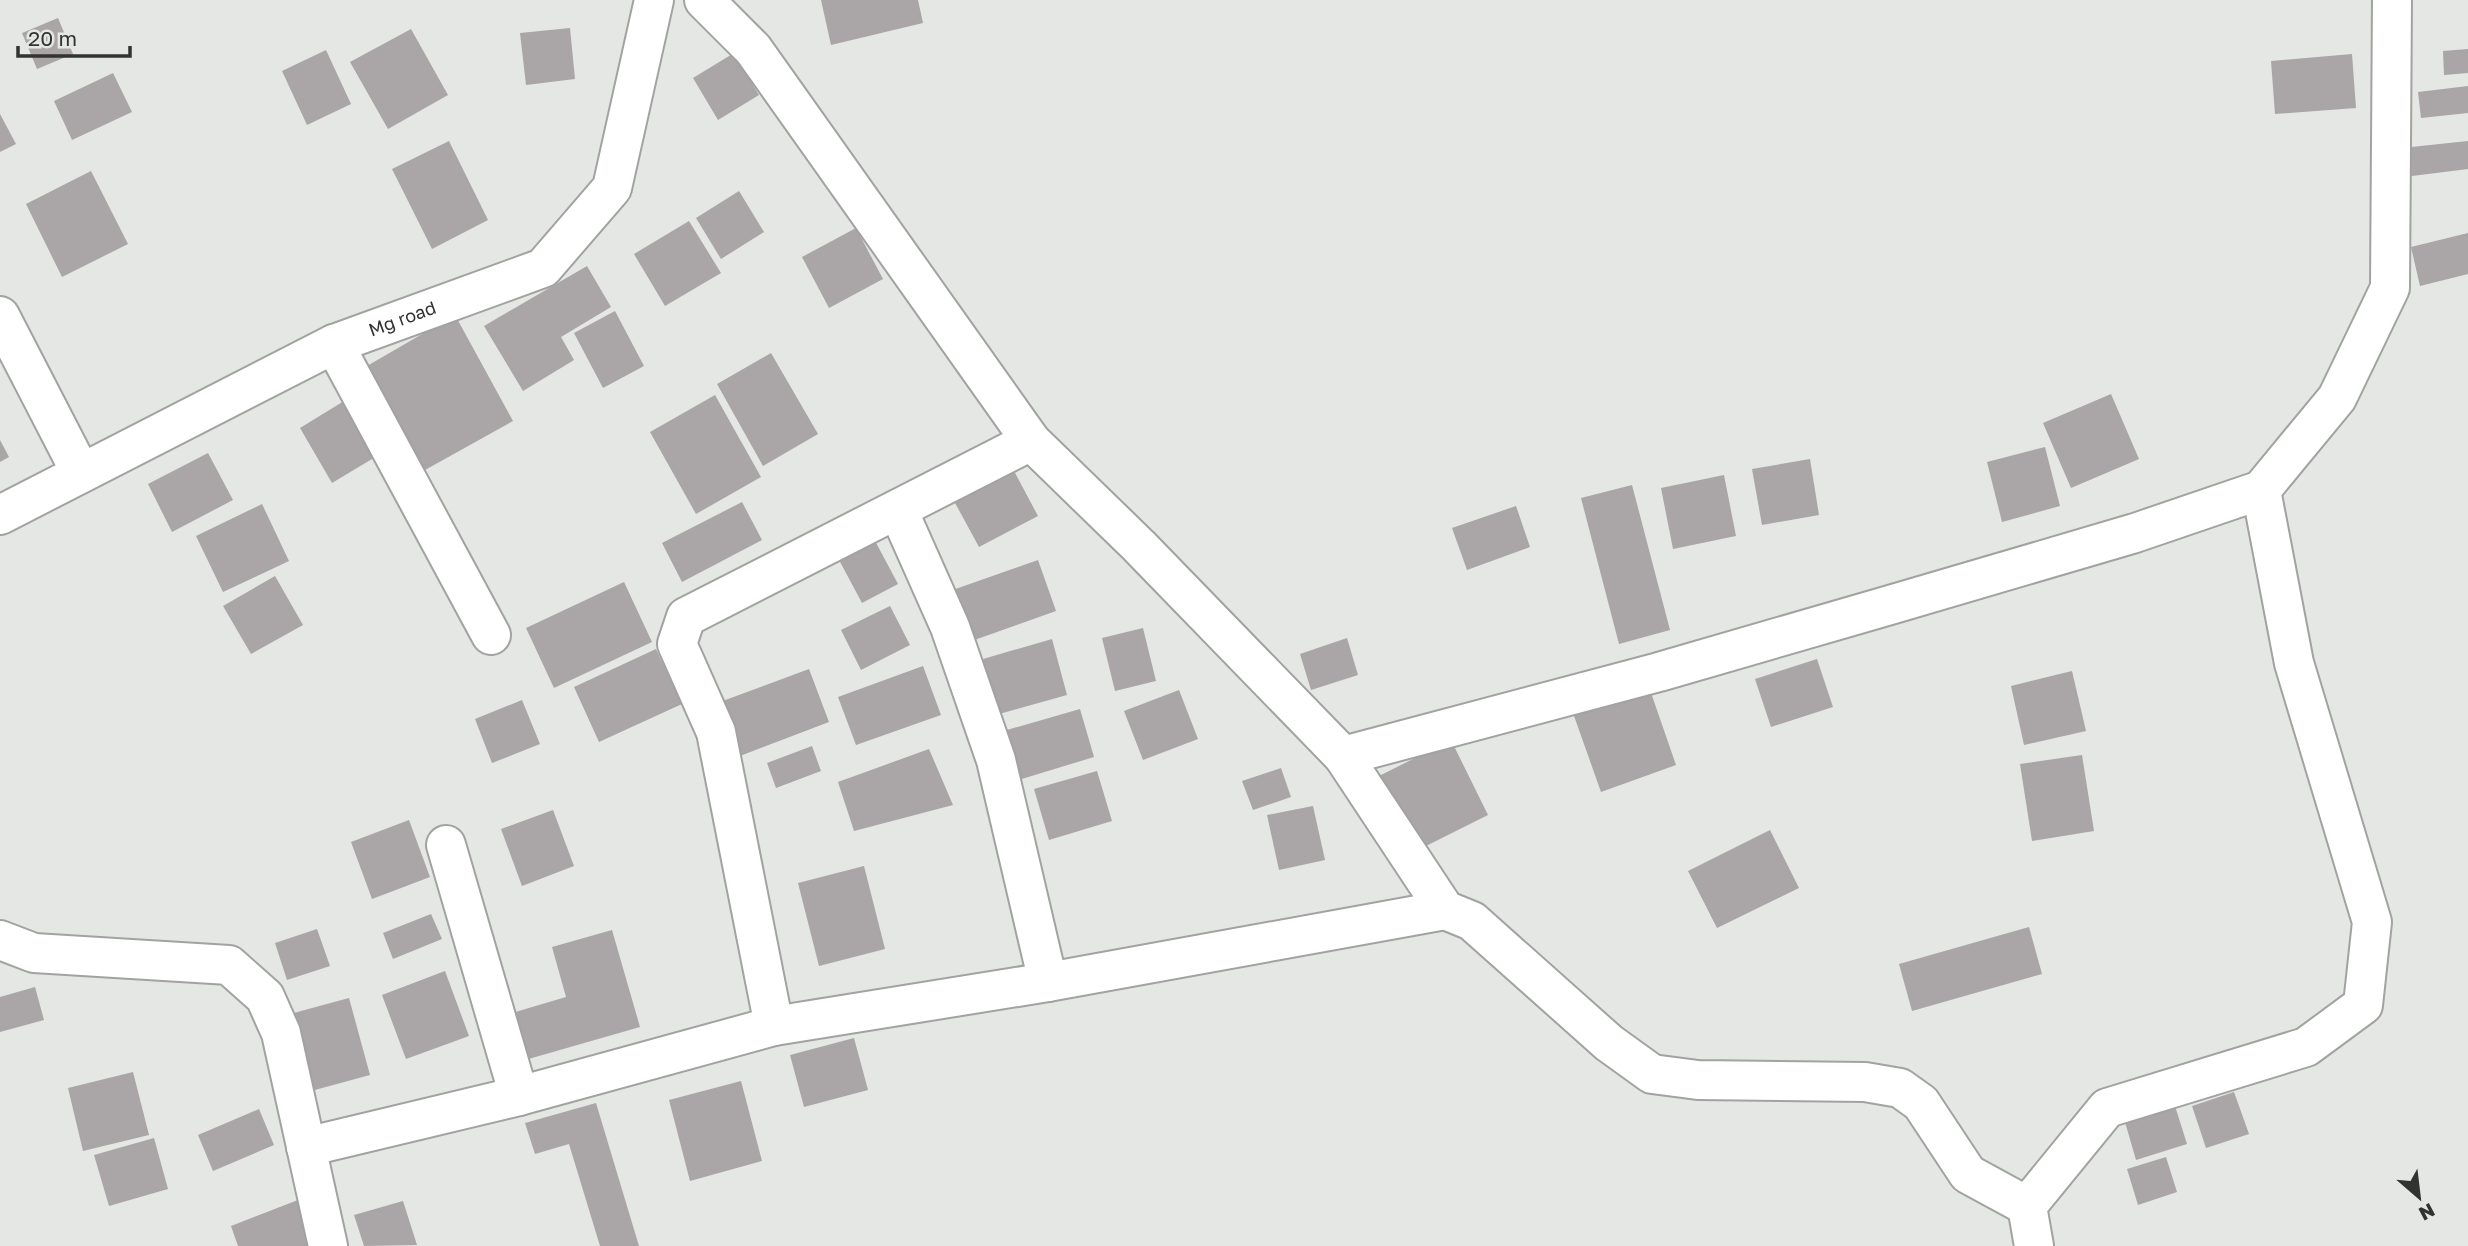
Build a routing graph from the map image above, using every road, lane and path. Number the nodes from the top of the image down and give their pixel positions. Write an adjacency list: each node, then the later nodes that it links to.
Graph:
1 (654, 0): 5 (street, Mg road)
2 (704, 0): 6 (street)
3 (2392, 0): 8 (street)
4 (0, 316): 7 (street)
5 (334, 344): 7 (street, Mg road); 11 (street)
6 (1031, 441): 9 (street); 12 (street)
7 (81, 472): 10 (street, Mg road)
8 (2261, 490): 12 (street); 20 (street)
9 (898, 510): 16 (street); 17 (street)
10 (0, 515)
11 (491, 635)
12 (1343, 756): 14 (street)
13 (446, 845): 18 (street)
14 (1445, 910): 16 (street); 20 (street)
15 (0, 940): 19 (street)
16 (1048, 982): 17 (street)
17 (774, 1026): 18 (street)
18 (519, 1096): 19 (street)
19 (306, 1147): 21 (street)
20 (2027, 1206): 22 (street)
21 (328, 1246)
22 (2034, 1246)

